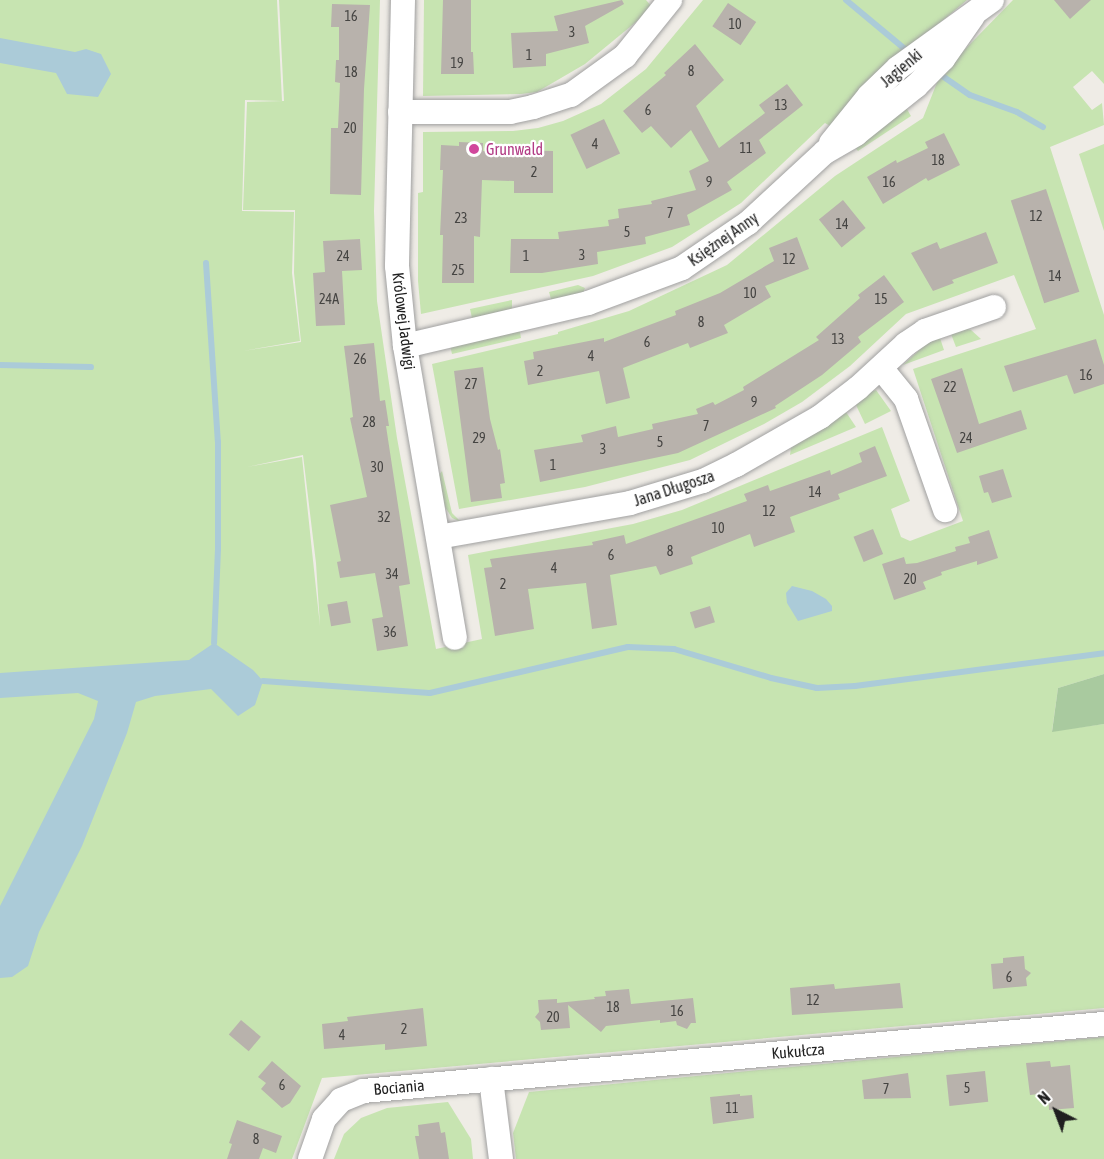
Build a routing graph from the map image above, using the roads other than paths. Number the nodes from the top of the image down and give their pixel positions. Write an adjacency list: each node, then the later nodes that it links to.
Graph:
1 (403, 0): 4 (street, Królowej Jadwigi)
2 (670, 0): 4 (street)
3 (992, 0): 5 (street, Jagienki)
4 (400, 112): 7 (street, Królowej Jadwigi)
5 (825, 152): 7 (street, Księżnej Anny)
6 (994, 307): 8 (street, Jana Długosza)
7 (405, 346): 10 (street, Królowej Jadwigi)
8 (881, 368): 9 (street); 10 (street, Jana Długosza)
9 (945, 510)
10 (438, 537): 11 (street, Królowej Jadwigi)
11 (455, 638)
12 (1104, 1024): 13 (street, Kukułcza)
13 (491, 1079): 14 (street, Bociania); 15 (street)
14 (310, 1159)
15 (501, 1159)

